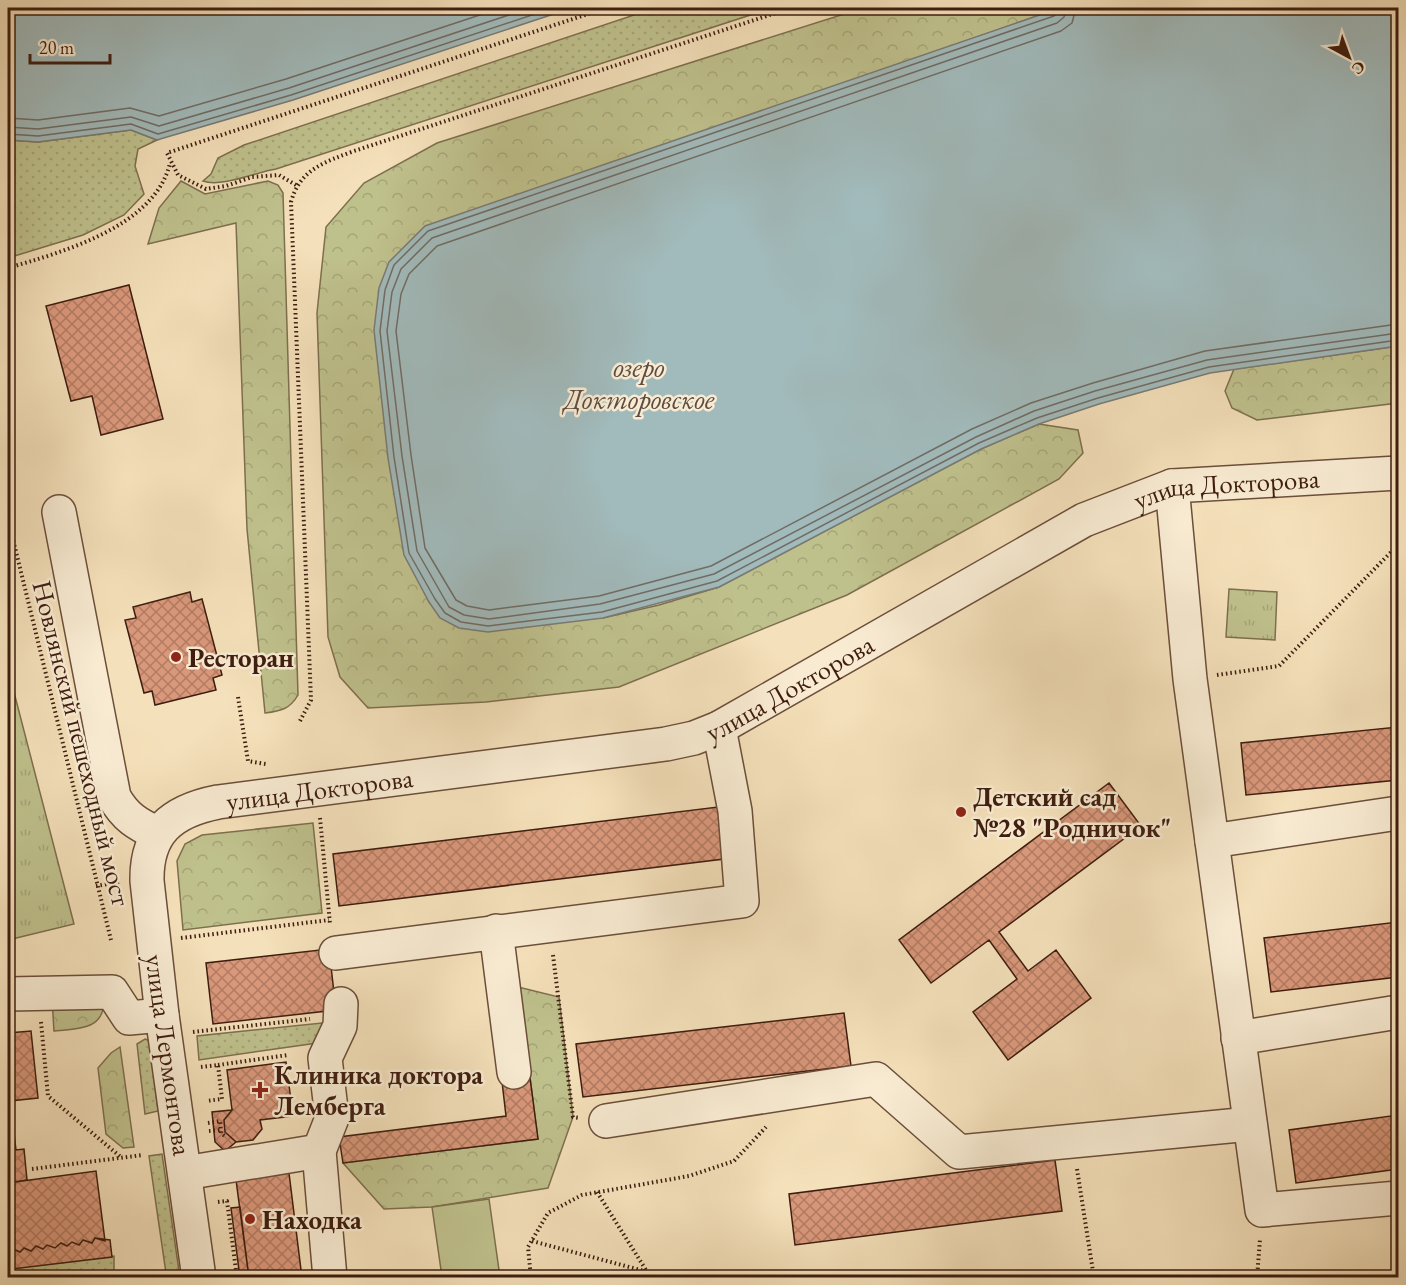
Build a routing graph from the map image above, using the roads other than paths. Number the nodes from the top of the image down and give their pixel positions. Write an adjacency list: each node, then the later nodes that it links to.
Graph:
1 (1398, 473): 2 (street, улица Докторова)
2 (1172, 486): 4 (street, улица Докторова); 7 (street)
3 (59, 512): 6 (street)
4 (719, 728): 6 (street, улица Докторова); 8 (street)
5 (1398, 813): 7 (street)
6 (158, 834): 13 (street, улица Лермонтова)
7 (1212, 841): 14 (street)
8 (496, 931): 9 (street); 15 (street)
9 (336, 953)
10 (8, 994): 13 (street)
11 (341, 1009): 18 (street)
12 (1398, 1012): 14 (street)
13 (162, 1015): 19 (street, улица Лермонтова)
14 (1238, 1038): 17 (street)
15 (514, 1072)
16 (606, 1121): 17 (street)
17 (1250, 1124): 20 (street)
18 (319, 1151): 19 (street); 22 (street)
19 (186, 1173): 21 (street, улица Лермонтова)
20 (1398, 1198)
21 (199, 1278)
22 (330, 1278)

